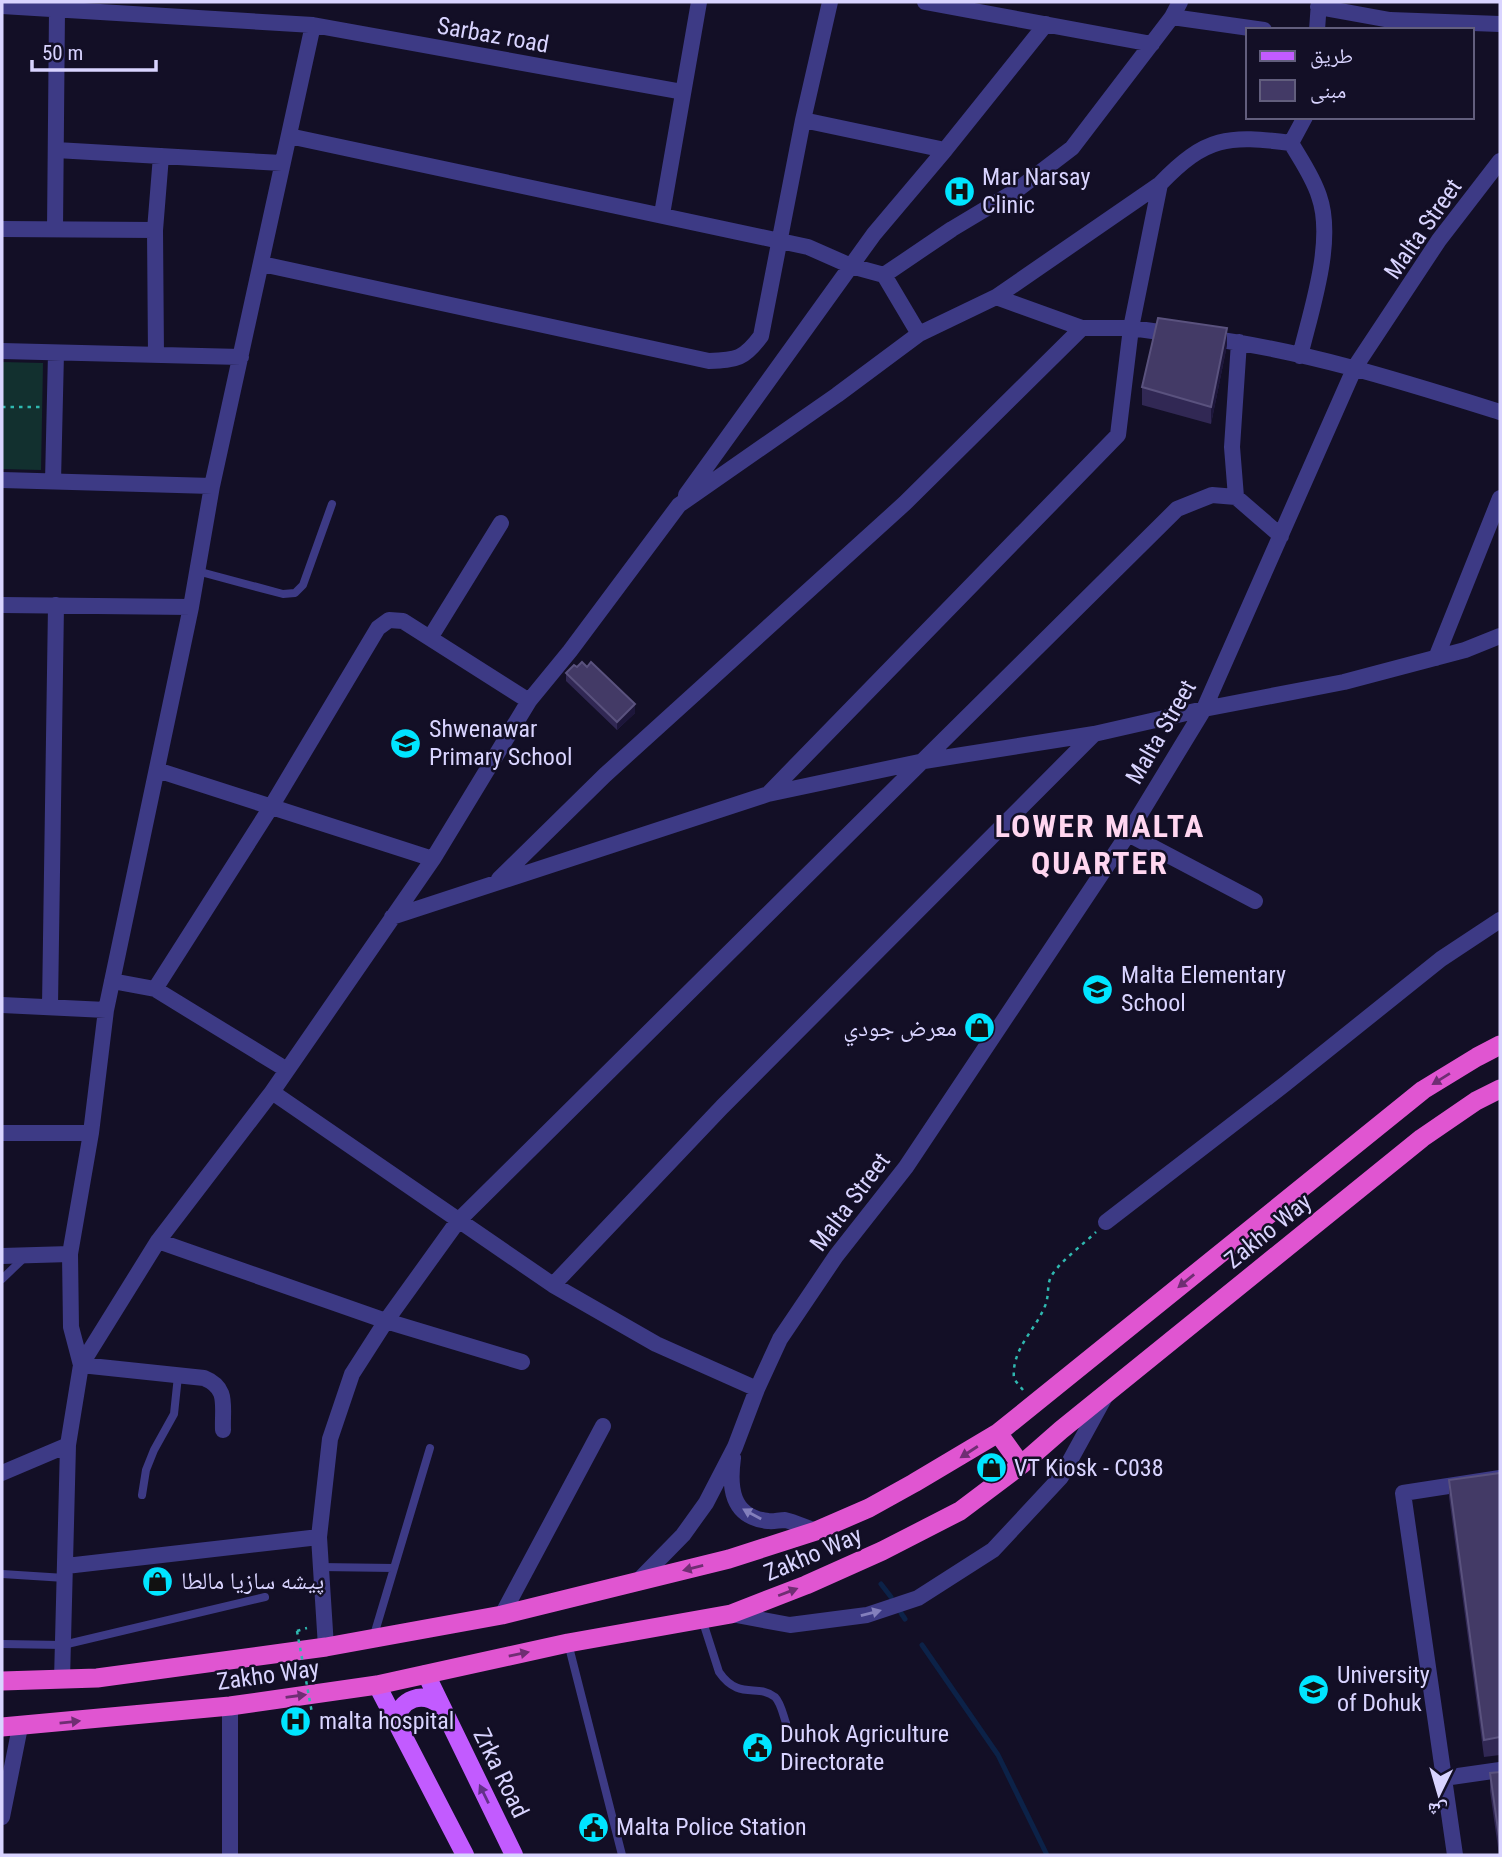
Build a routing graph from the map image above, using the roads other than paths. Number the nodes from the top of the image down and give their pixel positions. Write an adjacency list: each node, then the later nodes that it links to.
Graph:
1 (699, 2): 16 (street)
2 (830, 2): 18 (street)
3 (925, 2): 9 (street)
4 (1180, 2): 8 (street)
5 (1318, 5): 12 (street); 14 (street)
6 (2, 6): 7 (street, Sarbaz road)
7 (57, 10): 11 (street, Sarbaz road); 21 (street)
8 (1172, 17): 13 (street); 15 (street)
9 (1046, 24): 15 (street); 22 (street)
10 (1500, 24): 12 (street)
11 (313, 25): 16 (street, Sarbaz road); 19 (street)
12 (1388, 25)
13 (1250, 28)
14 (1317, 28)
15 (1152, 44): 34 (street)
16 (683, 92): 27 (street)
17 (1304, 119): 20 (street)
18 (803, 120): 22 (street); 31 (street)
19 (289, 136): 25 (street); 27 (street)
20 (1292, 143): 26 (street); 43 (street)
21 (56, 150): 23 (street); 29 (street)
22 (945, 150): 33 (street)
23 (161, 156): 25 (street); 30 (street)
24 (1500, 161): 45 (street, Malta Street)
25 (282, 163): 32 (street)
26 (1160, 184): 35 (street); 37 (street)
27 (662, 214): 31 (street)
28 (2, 229): 29 (street)
29 (55, 229): 30 (street)
30 (155, 230): 42 (street)
31 (778, 242): 32 (street); 33 (street)
32 (262, 264): 44 (street)
33 (851, 266): 34 (street); 53 (street)
34 (884, 275): 38 (street)
35 (996, 296): 36 (street); 38 (street)
36 (1082, 327): 37 (street); 72 (street)
37 (1131, 328): 39 (street); 68 (street)
38 (919, 334): 53 (street)
39 (1239, 342): 43 (street); 50 (street)
40 (2, 351): 41 (street)
41 (56, 352): 42 (street); 48 (street)
42 (156, 355): 44 (street)
43 (1300, 356): 45 (street)
44 (241, 357): 49 (street)
45 (1355, 367): 46 (street); 55 (street, Malta Street)
46 (1500, 412)
47 (2, 480): 48 (street)
48 (53, 481): 49 (street)
49 (212, 486): 56 (street)
50 (1236, 497): 55 (street); 66 (street)
51 (1500, 498): 62 (street)
52 (332, 504): 56 (lane)
53 (679, 504): 63 (street)
54 (501, 523): 61 (street)
55 (1281, 536): 64 (street, Malta Street)
56 (197, 570): 59 (street)
57 (2, 605): 58 (street)
58 (56, 605): 59 (street); 79 (street)
59 (191, 607): 67 (street)
60 (1500, 636): 62 (street)
61 (430, 638): 63 (street); 69 (street)
62 (1436, 658): 64 (street)
63 (529, 701): 71 (street)
64 (1204, 709): 65 (street); 70 (street, Malta Street)
65 (1094, 734): 66 (street); 94 (street)
66 (924, 761): 68 (street); 87 (street)
67 (157, 771): 69 (street); 76 (street)
68 (768, 794): 72 (street)
69 (271, 807): 71 (street); 77 (street)
70 (1128, 834): 73 (street); 99 (street, Malta Street)
71 (433, 859): 74 (street)
72 (495, 882): 74 (street)
73 (1255, 901)
74 (392, 917): 82 (street)
75 (1500, 920): 88 (street)
76 (112, 981): 77 (street); 80 (street)
77 (155, 989): 82 (street)
78 (2, 1005): 79 (street)
79 (50, 1006): 80 (street)
80 (106, 1010): 86 (street)
81 (1500, 1045): 103 (highway, Zakho Way, one-way to 103)
82 (287, 1070): 84 (street)
83 (1500, 1088): 100 (highway, Zakho Way)
84 (272, 1091): 87 (street); 89 (street)
85 (2, 1133): 86 (street)
86 (91, 1133): 90 (street)
87 (458, 1221): 94 (street); 95 (street)
88 (1106, 1222)
89 (158, 1241): 95 (street); 97 (street)
90 (70, 1254): 92 (street); 97 (street)
91 (2, 1255): 92 (street)
92 (27, 1255): 93 (lane)
93 (2, 1279)
94 (552, 1285): 99 (street)
95 (386, 1321): 96 (street); 112 (street)
96 (522, 1362)
97 (81, 1365): 98 (street); 104 (street)
98 (177, 1376): 102 (street); 110 (lane)
99 (757, 1389): 105 (street, Malta Street)
100 (1107, 1393): 107 (highway, Zakho Way); 119 (street, one-way to 100)
101 (603, 1426): 120 (street)
102 (223, 1430)
103 (998, 1433): 107 (highway); 111 (highway, Zakho Way, one-way to 111)
104 (68, 1445): 108 (street); 115 (street)
105 (735, 1447): 111 (street, Malta Street, one-way to 105); 117 (street, Malta Street)
106 (430, 1448): 114 (lane)
107 (1021, 1465): 119 (highway, Zakho Way, one-way to 107)
108 (2, 1473)
109 (1500, 1478): 137 (street)
110 (142, 1496)
111 (816, 1531): 117 (highway, Zakho Way, one-way to 117)
112 (319, 1537): 113 (street); 115 (street)
113 (320, 1567): 114 (lane); 126 (street)
114 (394, 1568): 122 (lane)
115 (66, 1572): 116 (lane); 125 (street)
116 (2, 1574)
117 (636, 1583): 120 (highway, Zakho Way)
118 (265, 1597): 125 (lane)
119 (731, 1614): 121 (highway, Zakho Way)
120 (502, 1615): 122 (highway, Zakho Way)
121 (702, 1619): 123 (highway, Zakho Way); 134 (lane)
122 (373, 1638): 126 (highway, Zakho Way)
123 (568, 1643): 127 (highway, Zakho Way, one-way to 123); 142 (lane)
124 (2, 1644): 125 (lane)
125 (64, 1645): 128 (street)
126 (326, 1647): 128 (highway, Zakho Way)
127 (426, 1674): 130 (highway, Zakho Way); 131 (main road, Zrka Road)
128 (62, 1680): 129 (highway, Zakho Way)
129 (2, 1681)
130 (377, 1685): 132 (highway, Zakho Way, one-way to 130); 133 (main road)
131 (440, 1705): 133 (main road); 141 (main road, Zrka Road, one-way to 131)
132 (230, 1706): 135 (highway, Zakho Way, one-way to 132); 139 (street)
133 (396, 1721): 140 (main road)
134 (786, 1723)
135 (11, 1727): 138 (street)
136 (1500, 1770): 137 (street)
137 (1444, 1778): 143 (street)
138 (2, 1808)
139 (230, 1855)
140 (465, 1855)
141 (514, 1855)
142 (622, 1855)
143 (1455, 1855)

